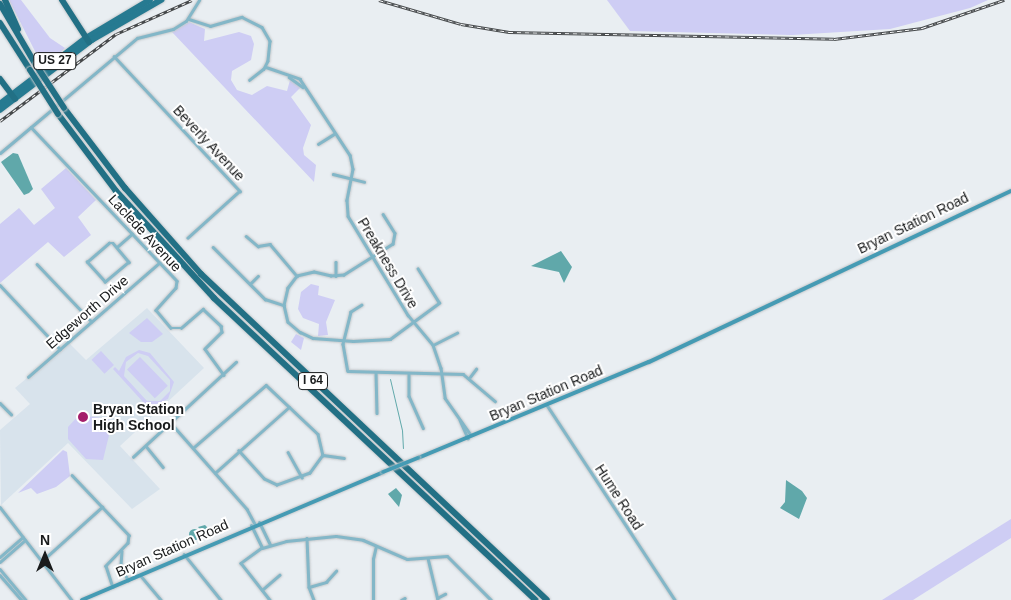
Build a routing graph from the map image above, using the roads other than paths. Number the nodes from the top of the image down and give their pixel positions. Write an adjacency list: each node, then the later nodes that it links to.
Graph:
1 (5, 0): 12 (highway)
2 (62, 0): 10 (highway)
3 (66, 0): 10 (highway)
4 (161, 0): 6 (highway, US 27)
5 (199, 0): 8 (street)
6 (148, 2): 10 (highway, US 27)
7 (0, 4): 12 (highway, I 64)
8 (189, 19): 11 (street); 13 (street)
9 (0, 23): 117 (highway, I 64, bridge)
10 (89, 39): 17 (highway, US 27)
11 (114, 56): 20 (street); 31 (street, Beverly Avenue)
12 (31, 57): 118 (highway, I 64, bridge)
13 (266, 67): 15 (street); 21 (street, Preakness Drive)
14 (0, 79): 17 (highway)
15 (250, 80)
16 (0, 85): 17 (highway)
17 (12, 98): 18 (highway, US 27); 19 (highway, US 27)
18 (0, 104)
19 (0, 110)
20 (31, 127): 23 (street); 29 (street, Laclede Avenue)
21 (334, 134): 22 (street); 25 (street, Preakness Drive)
22 (318, 144)
23 (0, 153)
24 (333, 174): 25 (street)
25 (351, 180): 26 (street); 34 (street, Preakness Drive)
26 (364, 182)
27 (1011, 191): 62 (main road, Bryan Station Road)
28 (383, 214): 34 (street)
29 (132, 234): 32 (street); 36 (street, Laclede Avenue)
30 (246, 236): 40 (street)
31 (188, 238)
32 (118, 247): 32 (street)
33 (212, 247): 42 (street)
34 (372, 258): 41 (street); 47 (street, Preakness Drive)
35 (336, 262): 41 (street)
36 (160, 263): 46 (street, Edgeworth Drive); 57 (street, Laclede Avenue)
37 (37, 264): 46 (street)
38 (418, 269): 47 (street)
39 (258, 276): 42 (street)
40 (297, 276): 41 (street); 44 (street)
41 (336, 276)
42 (250, 284): 44 (street)
43 (0, 285): 51 (street)
44 (284, 305): 49 (street)
45 (362, 305): 49 (street)
46 (91, 321): 51 (street, Edgeworth Drive)
47 (414, 322): 49 (street); 50 (street, Preakness Drive)
48 (457, 333): 50 (street)
49 (344, 340): 54 (street)
50 (433, 346): 56 (street, Preakness Drive)
51 (60, 349): 58 (street, Edgeworth Drive)
52 (236, 362): 57 (street)
53 (476, 369): 59 (street)
54 (376, 372): 55 (street); 64 (street)
55 (409, 373): 56 (street); 67 (street)
56 (441, 373): 59 (street); 68 (street, Preakness Drive)
57 (224, 375): 66 (street)
58 (28, 376)
59 (470, 377): 60 (street)
60 (495, 401)
61 (0, 403): 65 (street)
62 (547, 405): 68 (main road, Bryan Station Road); 119 (street, Hume Road)
63 (289, 406): 70 (street); 71 (street); 73 (street)
64 (377, 413)
65 (11, 414)
66 (171, 423): 69 (street); 70 (street)
67 (423, 428)
68 (470, 437): 82 (main road, Bryan Station Road, bridge)
69 (146, 446): 74 (street); 76 (street)
70 (193, 448): 77 (street)
71 (239, 451): 77 (street); 79 (street)
72 (288, 452): 79 (street)
73 (323, 455): 75 (street); 79 (street)
74 (133, 457)
75 (344, 458)
76 (163, 467)
77 (215, 473): 82 (street)
78 (72, 475): 81 (street)
79 (302, 476)
80 (0, 507): 83 (street)
81 (102, 507): 88 (street); 92 (street)
82 (255, 524): 85 (street); 87 (street); 89 (main road, Bryan Station Road)
83 (24, 538): 90 (street); 92 (street); 93 (street)
84 (307, 538): 85 (street); 86 (street); 101 (street)
85 (270, 545): 87 (street)
86 (376, 546): 91 (street); 114 (street)
87 (262, 548): 102 (street)
88 (122, 550): 99 (street); 100 (street)
89 (184, 554): 96 (main road, Bryan Station Road); 111 (street)
90 (0, 557)
91 (428, 558): 105 (street); 116 (street)
92 (42, 561): 108 (street)
93 (0, 562)
94 (0, 570): 107 (street)
95 (336, 571): 101 (street)
96 (140, 574): 99 (main road, Bryan Station Road); 110 (street)
97 (0, 575): 106 (street)
98 (279, 575): 102 (street)
99 (128, 580): 100 (main road, Bryan Station Road)
100 (113, 586): 109 (main road, Bryan Station Road)
101 (309, 587): 113 (street)
102 (262, 590): 112 (street)
103 (445, 594): 105 (street)
104 (405, 598): 115 (street)
105 (437, 599)
106 (22, 600)
107 (26, 600)
108 (72, 600)
109 (82, 600)
110 (161, 600)
111 (222, 600)
112 (270, 600)
113 (314, 600)
114 (373, 600)
115 (401, 600)
116 (492, 600)
117 (536, 600)
118 (547, 600)
119 (675, 600)

